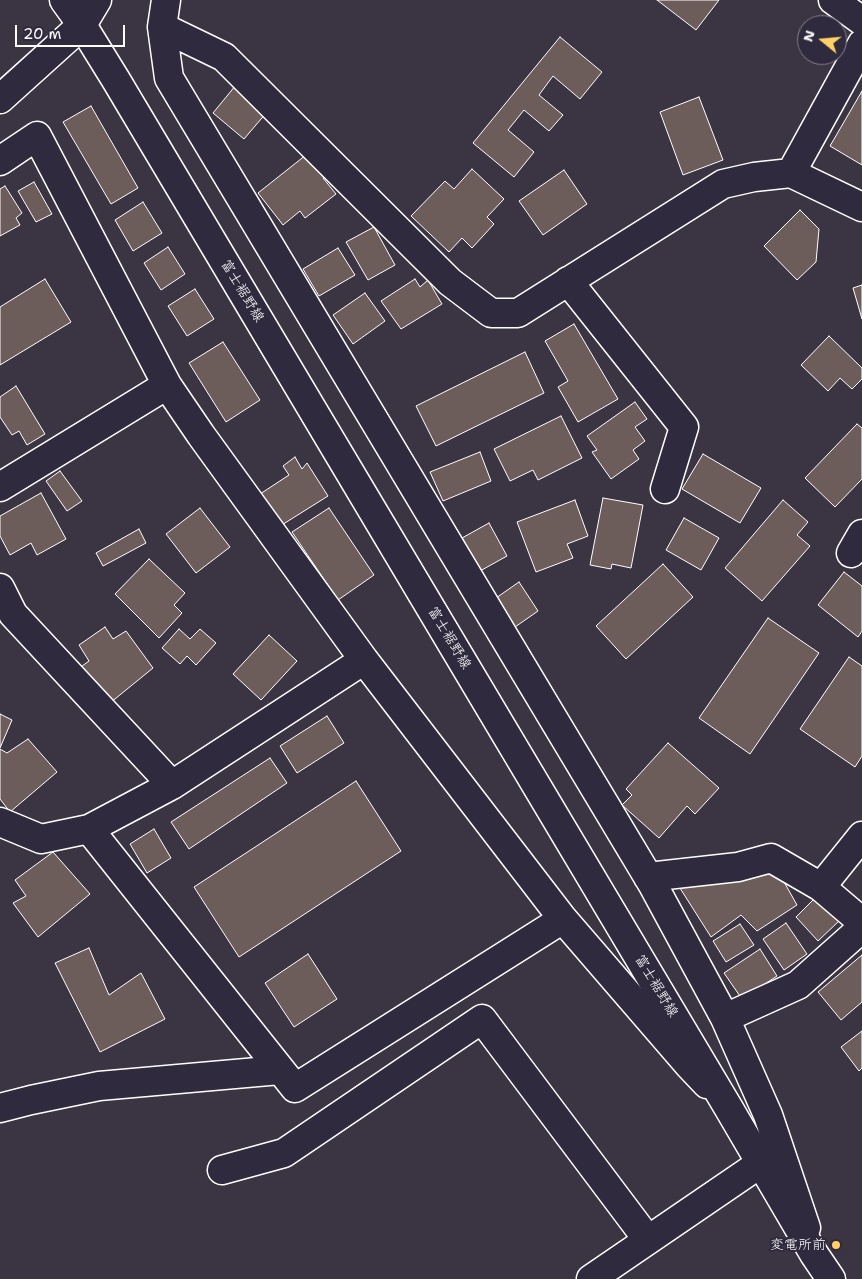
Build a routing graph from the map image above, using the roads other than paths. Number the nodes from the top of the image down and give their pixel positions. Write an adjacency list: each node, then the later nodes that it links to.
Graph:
1 (64, 0): 6 (street, 富士裾野線)
2 (97, 0): 6 (street)
3 (166, 0): 7 (street)
4 (832, 0): 5 (street)
5 (862, 21)
6 (82, 25): 9 (street); 30 (street, 富士裾野線)
7 (162, 27): 13 (street); 23 (street)
8 (862, 44): 11 (street)
9 (0, 99)
10 (0, 161): 14 (street)
11 (791, 173): 12 (street); 13 (street)
12 (862, 207)
13 (568, 281): 16 (street)
14 (167, 385): 15 (street); 18 (street)
15 (0, 487)
16 (665, 489)
17 (0, 588): 19 (street)
18 (364, 660): 19 (street); 25 (street)
19 (172, 784): 21 (street)
20 (0, 822): 21 (street)
21 (89, 829): 29 (street)
22 (862, 836): 24 (street)
23 (648, 878): 24 (street); 28 (street)
24 (821, 887): 26 (street)
25 (564, 919): 29 (street); 30 (street)
26 (862, 922)
27 (862, 928): 28 (street)
28 (725, 1018): 35 (street)
29 (280, 1070): 31 (street)
30 (728, 1107): 32 (street, 富士裾野線)
31 (0, 1108)
32 (761, 1163): 34 (street); 35 (street, 富士裾野線)
33 (222, 1170): 34 (street)
34 (648, 1240): 36 (street)
35 (814, 1254): 37 (street, 富士裾野線)
36 (591, 1279)
37 (830, 1279)

